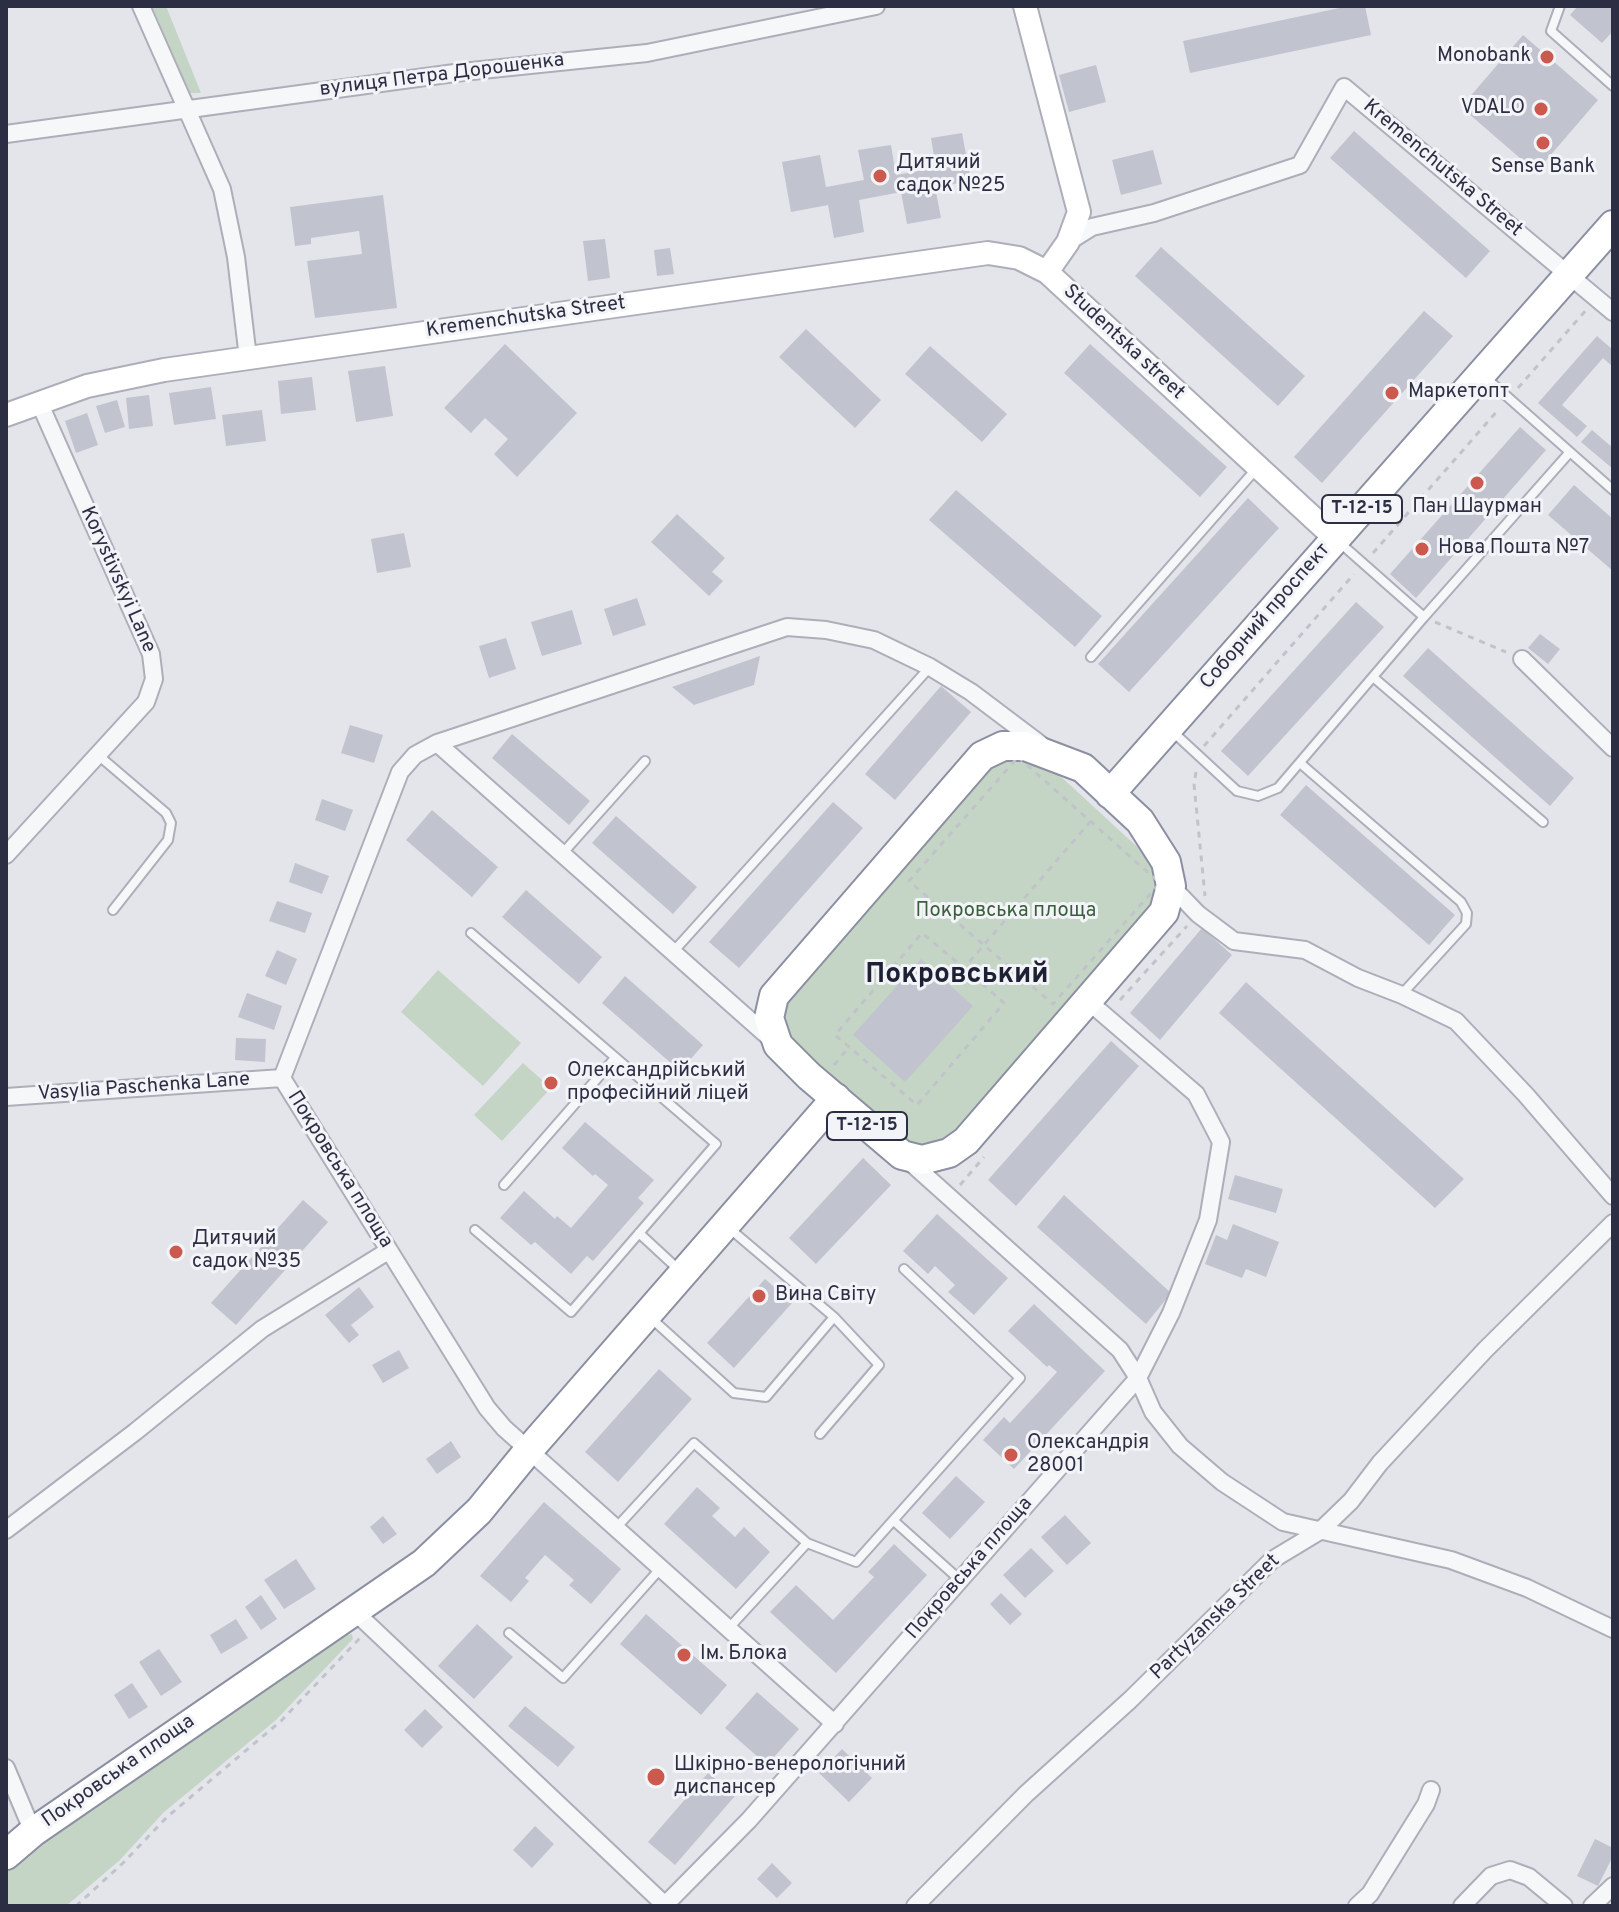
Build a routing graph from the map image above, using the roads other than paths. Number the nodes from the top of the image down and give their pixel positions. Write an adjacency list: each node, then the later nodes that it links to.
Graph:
1 (141, 6): 6 (street)
2 (876, 6): 6 (street, вулиця Петра Дорошенка)
3 (1025, 6): 9 (street, Studentska street)
4 (1560, 6): 5 (lane)
5 (1613, 86)
6 (187, 108): 7 (street, вулиця Петра Дорошенка); 13 (street)
7 (6, 134)
8 (1613, 225): 11 (highway, Соборний проспект / Т-12-15)
9 (1068, 242): 10 (street, Studentska street); 11 (street, Kremenchutska Street)
10 (1047, 272): 13 (street, Kremenchutska Street); 18 (street, Studentska street)
11 (1569, 274): 12 (street, Kremenchutska Street); 14 (highway, Соборний проспект / Т-12-15)
12 (1613, 312)
13 (248, 358): 15 (street, Kremenchutska Street)
14 (1482, 374): 17 (lane); 20 (highway, Соборний проспект / Т-12-15)
15 (39, 402): 16 (street, Kremenchutska Street); 29 (street, Korystivskyi Lane)
16 (6, 415)
17 (1570, 452): 19 (lane); 21 (lane)
18 (1258, 467): 20 (street, Studentska street); 22 (lane)
19 (1613, 490)
20 (1336, 539): 21 (lane); 26 (highway, Соборний проспект / Т-12-15)
21 (1424, 617): 25 (lane)
22 (1091, 657)
23 (1522, 659): 28 (street)
24 (930, 667): 27 (street, Покровська площа); 30 (street, Покровська площа); 40 (lane)
25 (1373, 677): 32 (lane); 34 (lane)
26 (1168, 728): 32 (lane); 33 (highway, Соборний проспект / Т-12-15)
27 (437, 743): 35 (street); 45 (street, Покровська площа)
28 (1613, 748)
29 (97, 755): 36 (street, Korystivskyi Lane); 38 (lane)
30 (1054, 755): 33 (highway, Покровська площа); 43 (highway, Покровська площа)
31 (645, 761): 35 (lane)
32 (1300, 763): 41 (lane)
33 (1110, 794): 37 (highway, Покровська площа)
34 (1543, 822)
35 (562, 854): 40 (street)
36 (6, 855)
37 (1171, 886): 41 (street); 42 (highway, Т-12-15)
38 (113, 910)
39 (471, 933): 44 (lane)
40 (673, 952): 43 (street)
41 (1402, 995): 50 (street)
42 (1097, 1009): 48 (highway, Т-12-15); 60 (street, Покровська площа)
43 (778, 1045): 47 (highway, Т-12-15)
44 (615, 1058): 49 (lane); 54 (lane)
45 (282, 1078): 46 (street, Vasylia Paschenka Lane); 55 (street, Покровська площа)
46 (6, 1097)
47 (836, 1098): 48 (highway, Т-12-15); 52 (highway, Покровська площа / Т-12-15)
48 (902, 1155): 60 (street)
49 (504, 1185)
50 (1613, 1196)
51 (1613, 1223): 66 (street, Partyzanska Street)
52 (725, 1225): 57 (highway, Покровська площа / Т-12-15); 59 (lane)
53 (475, 1230): 54 (lane)
54 (639, 1233): 57 (lane)
55 (388, 1251): 62 (street, Покровська площа); 65 (street)
56 (904, 1269): 63 (lane)
57 (683, 1274): 58 (highway, Покровська площа / Т-12-15)
58 (647, 1314): 59 (lane); 62 (highway, Покровська площа / Т-12-15)
59 (834, 1317): 61 (lane)
60 (1138, 1378): 66 (street); 69 (street, Покровська площа)
61 (820, 1434)
62 (528, 1451): 64 (street, Покровська площа); 70 (highway, Покровська площа / Т-12-15)
63 (894, 1521): 67 (lane); 69 (lane)
64 (615, 1529): 67 (lane); 68 (street, Покровська площа)
65 (6, 1530)
66 (1320, 1531): 72 (street); 81 (street, Partyzanska Street)
67 (807, 1543): 71 (lane)
68 (660, 1569): 71 (street, Покровська площа); 73 (lane)
69 (960, 1580): 74 (street, Покровська площа)
70 (362, 1618): 77 (highway, Покровська площа / Т-12-15); 80 (street, Покровська площа)
71 (728, 1629): 74 (street, Покровська площа)
72 (1613, 1629)
73 (509, 1633)
74 (835, 1724): 80 (street, Покровська площа)
75 (6, 1768): 77 (street)
76 (1431, 1790): 82 (street)
77 (33, 1832): 78 (highway, Покровська площа / Т-12-15)
78 (6, 1855)
79 (1613, 1886): 85 (street)
80 (665, 1906)
81 (915, 1906)
82 (1357, 1906)
83 (1462, 1906): 84 (street)
84 (1564, 1906)
85 (1592, 1906)

